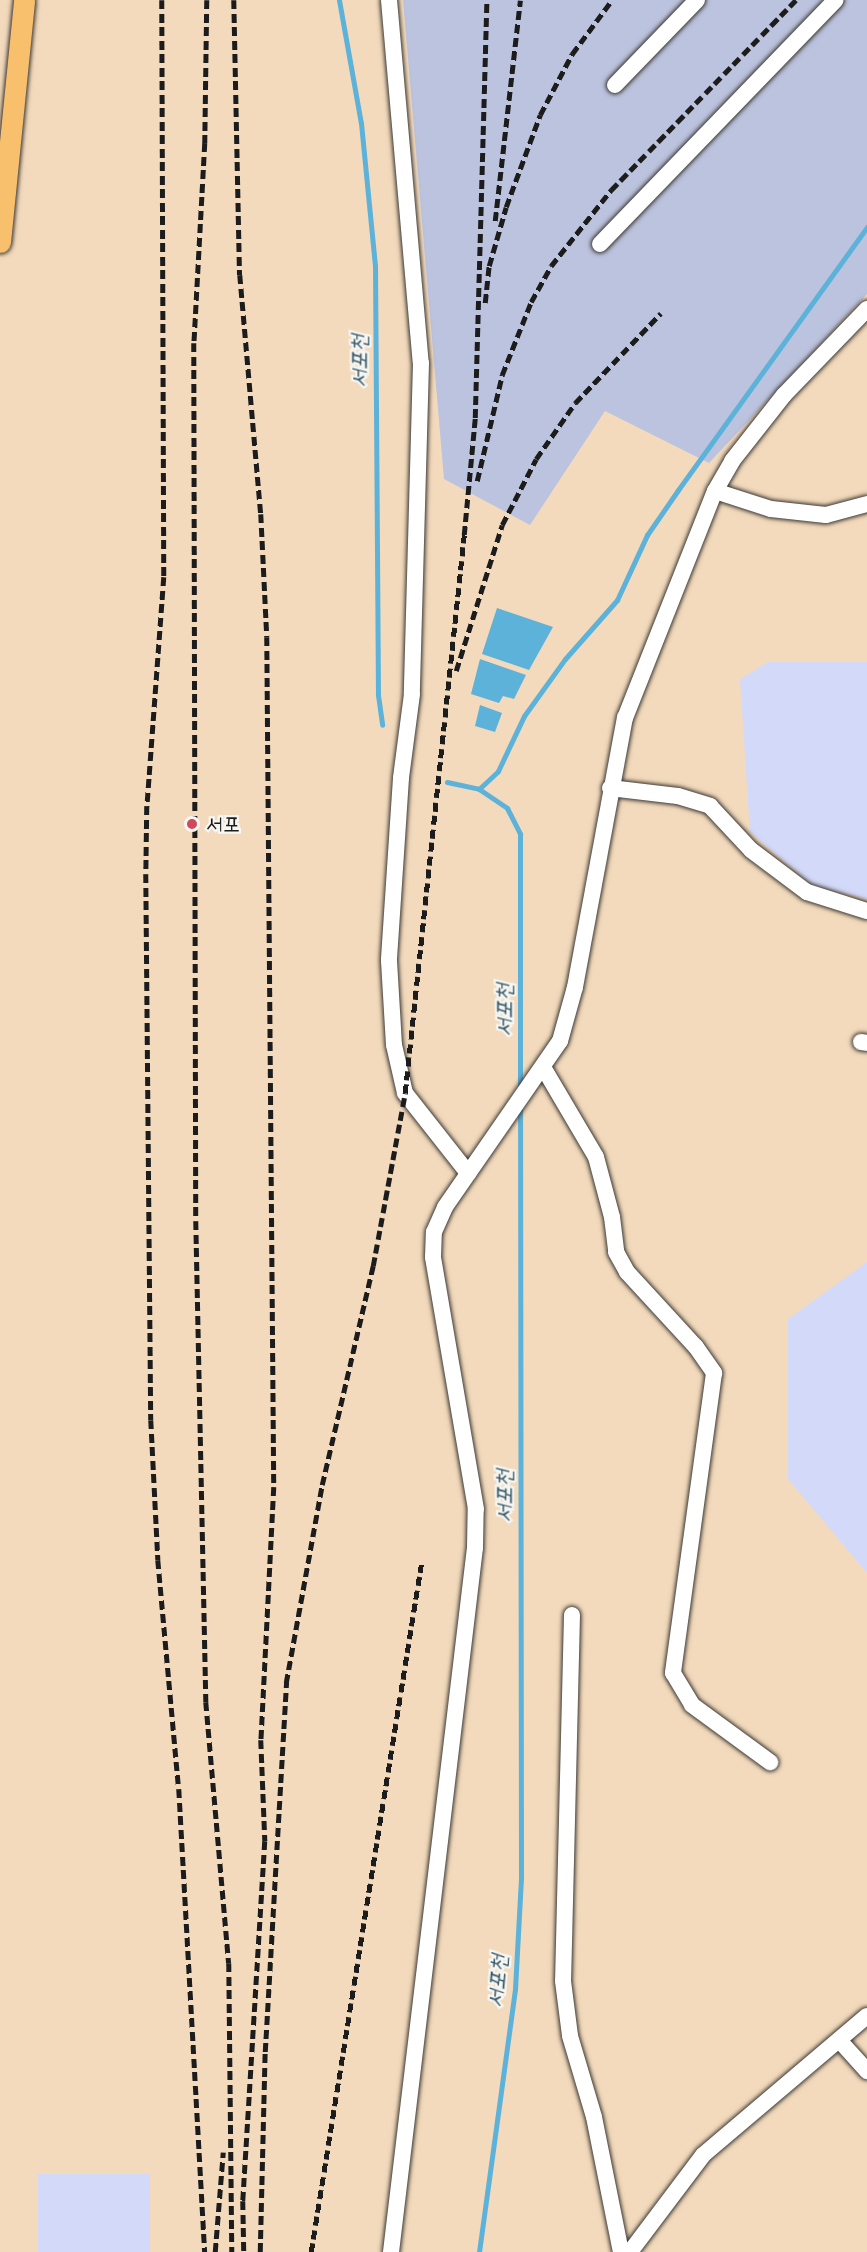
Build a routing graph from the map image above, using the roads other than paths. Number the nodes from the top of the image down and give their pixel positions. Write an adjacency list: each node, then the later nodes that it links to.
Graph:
1 (24, 0): 6 (main road)
2 (389, 0): 15 (street)
3 (697, 0): 5 (street)
4 (836, 0): 8 (street)
5 (615, 85)
6 (5, 125): 7 (main road)
7 (0, 242)
8 (600, 244)
9 (867, 309): 10 (street)
10 (715, 491): 11 (street); 12 (street)
11 (867, 504)
12 (610, 788): 13 (street); 14 (street)
13 (867, 911)
14 (539, 1073): 15 (street); 17 (street)
15 (468, 1173): 21 (street)
16 (572, 1615): 22 (street)
17 (770, 1762)
18 (867, 2016): 19 (street)
19 (839, 2040): 20 (street); 23 (street)
20 (867, 2071)
21 (392, 2252)
22 (621, 2252)
23 (630, 2252)

